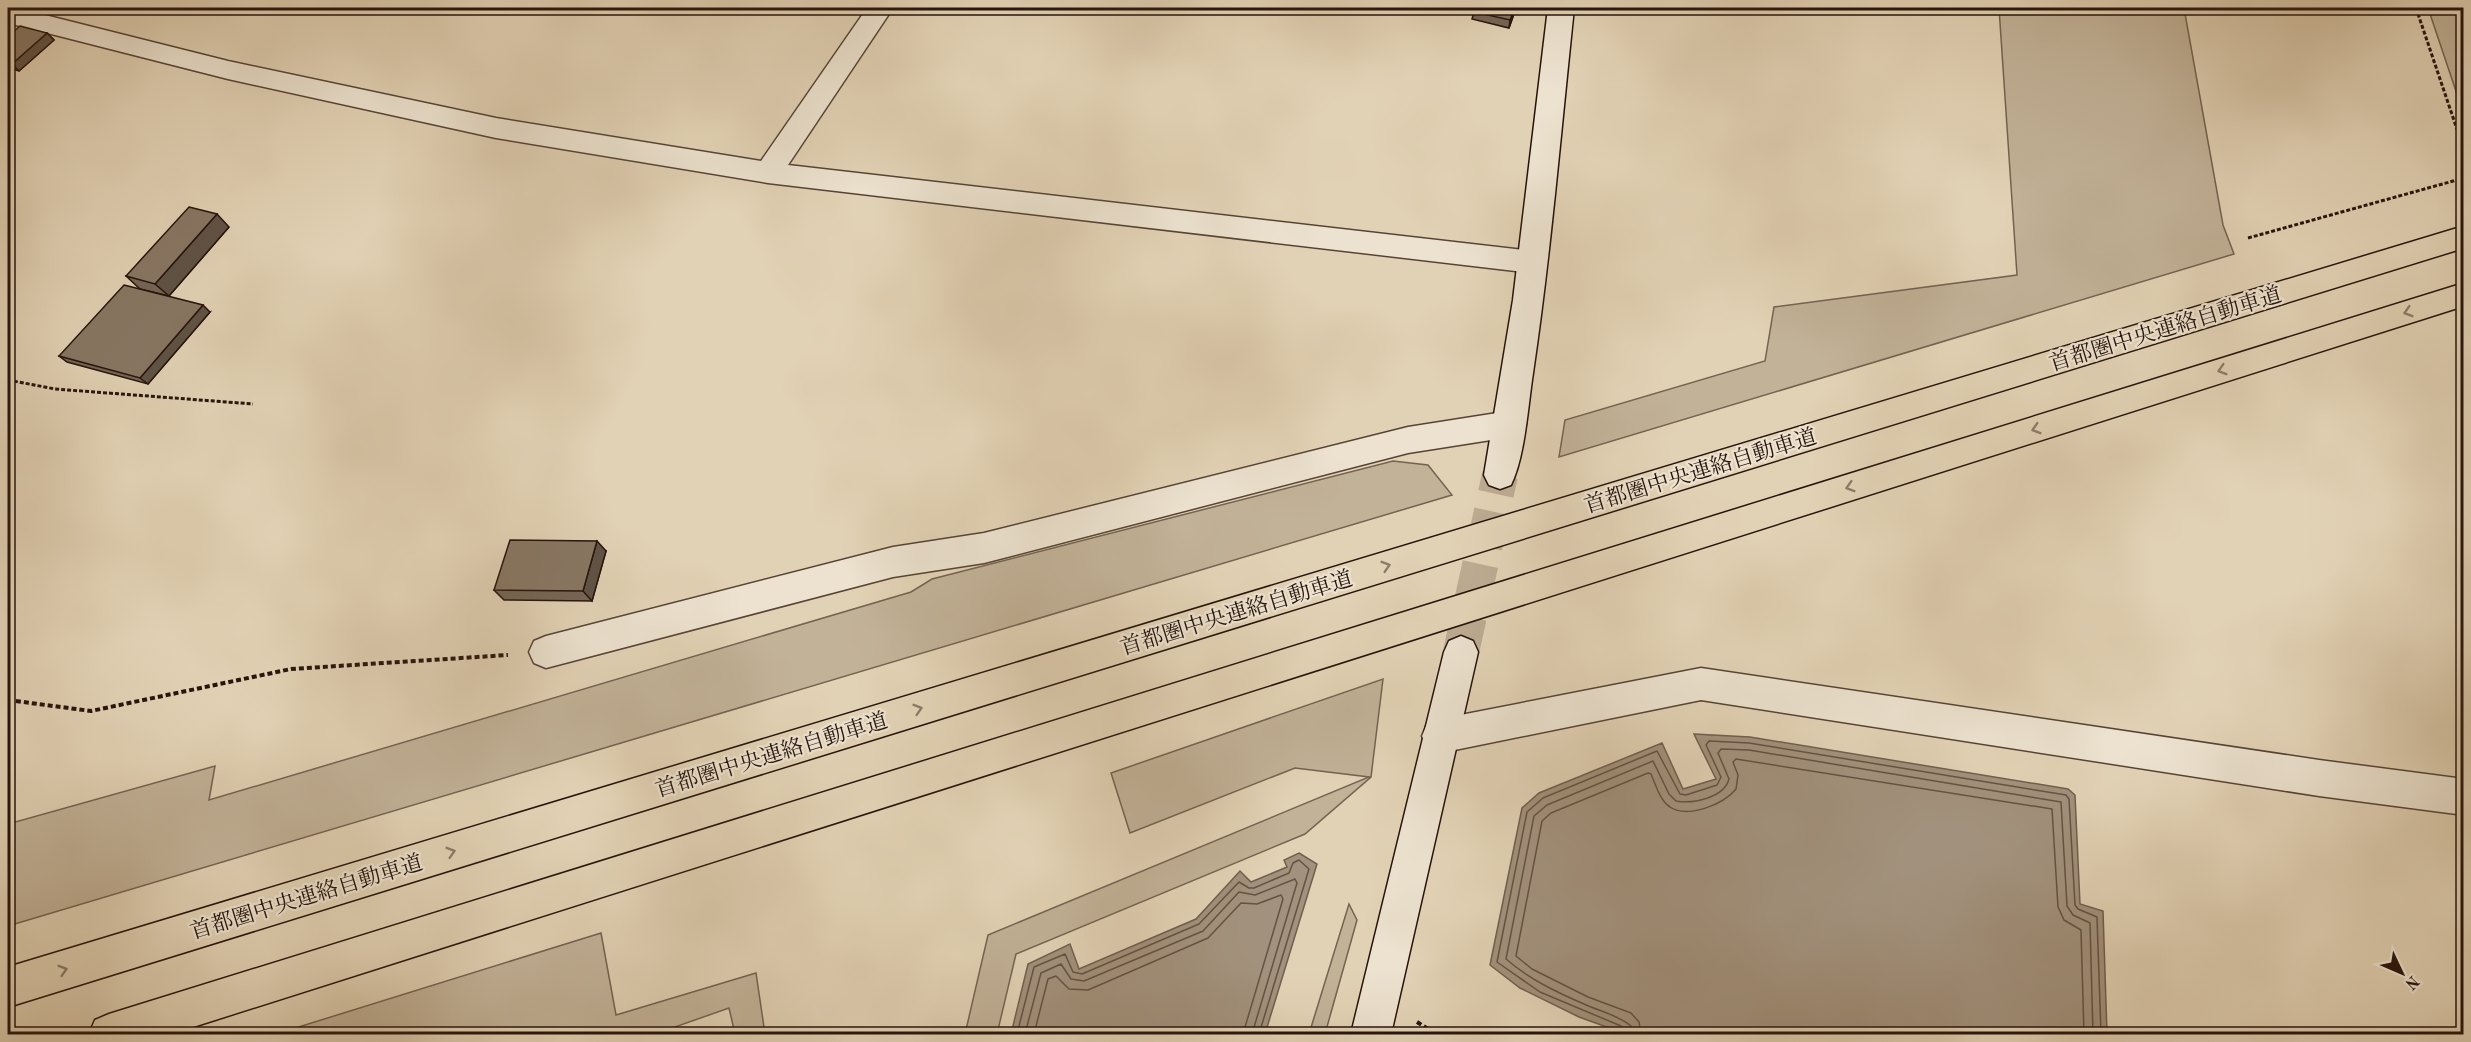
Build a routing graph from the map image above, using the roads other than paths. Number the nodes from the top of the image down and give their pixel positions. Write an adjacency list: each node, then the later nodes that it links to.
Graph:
1 (880, 8): 4 (street)
2 (1561, 8): 6 (street)
3 (8, 14): 4 (street)
4 (768, 173): 6 (street)
5 (2463, 237): 14 (highway, 首都圏中央連絡自動車道, one-way to 5)
6 (1532, 262): 8 (street)
7 (2463, 294): 15 (highway, one-way to 15)
8 (1510, 424): 9 (street); 10 (street)
9 (1500, 475)
10 (546, 652)
11 (1461, 652): 12 (street)
12 (1440, 736): 13 (street); 16 (street)
13 (2463, 796)
14 (8, 987)
15 (109, 1035)
16 (1371, 1035)

